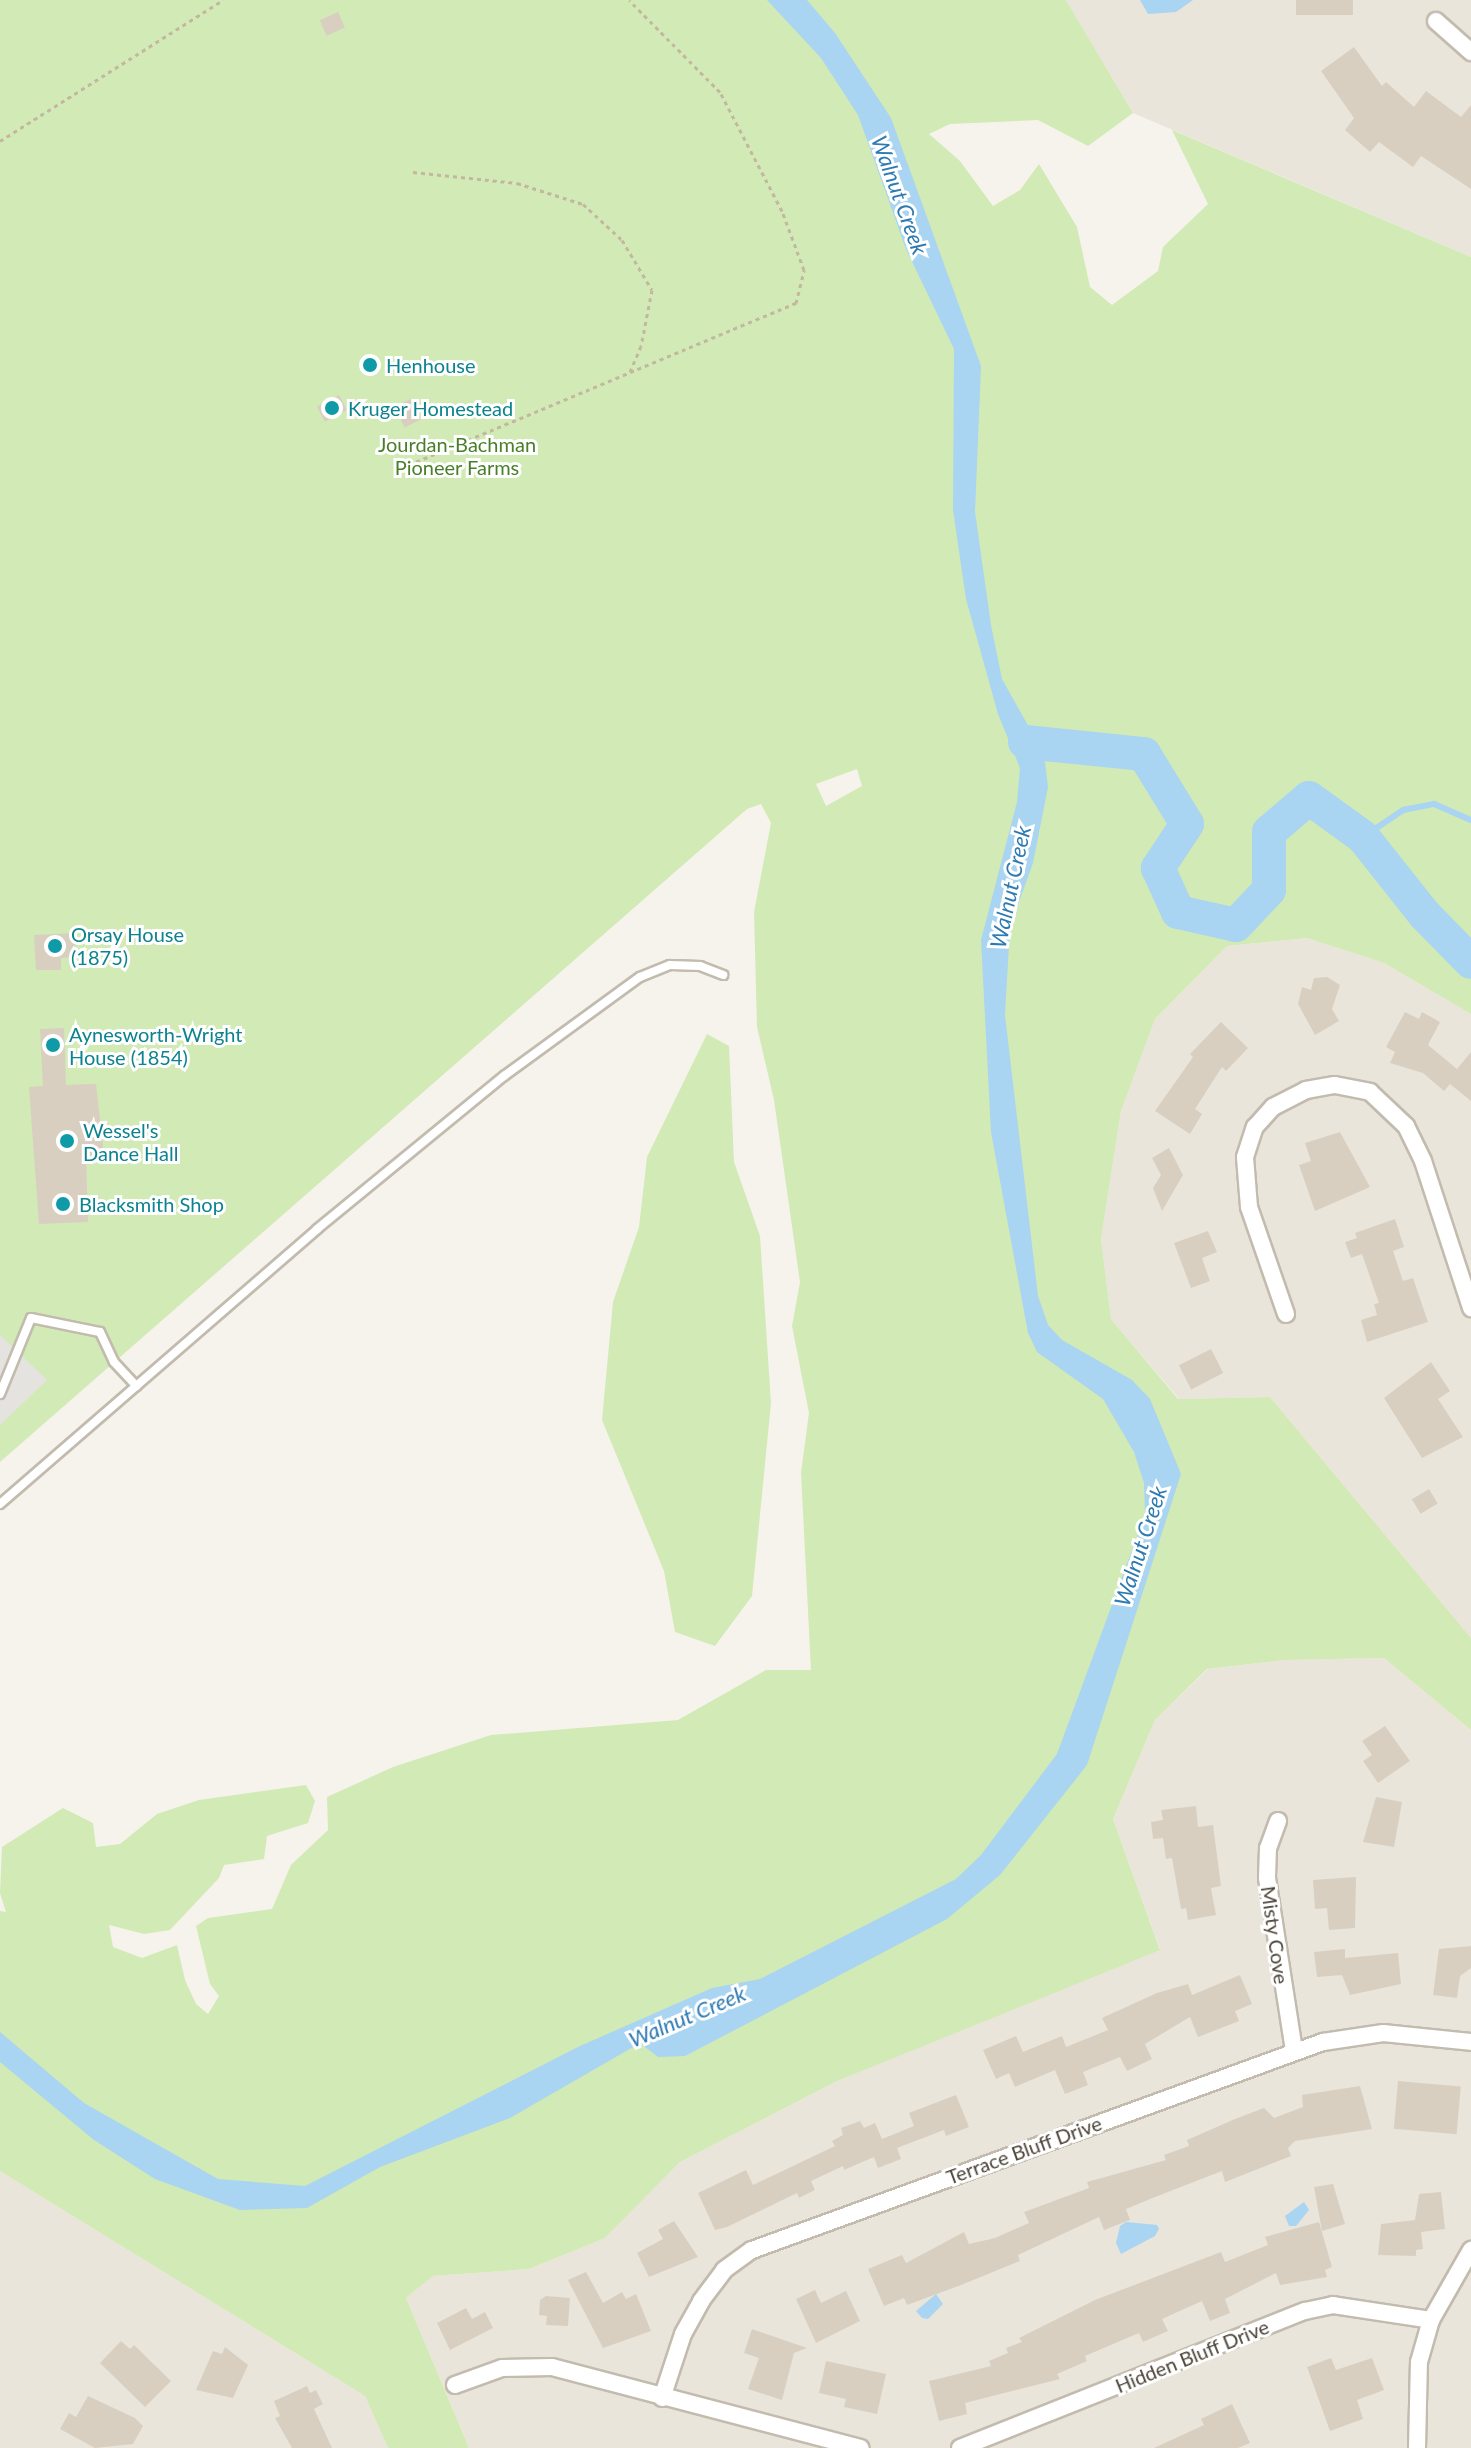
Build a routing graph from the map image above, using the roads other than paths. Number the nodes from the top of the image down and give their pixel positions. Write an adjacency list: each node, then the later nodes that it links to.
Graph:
1 (1436, 21): 2 (street)
2 (1471, 52)
3 (723, 975): 6 (lane)
4 (1471, 1308): 5 (street)
5 (1286, 1314)
6 (136, 1386): 7 (lane); 8 (lane)
7 (0, 1394)
8 (0, 1504)
9 (1278, 1821): 11 (street, Misty Cove)
10 (1471, 2042): 11 (street, Terrace Bluff Drive)
11 (1294, 2051): 15 (street, Terrace Bluff Drive)
12 (1471, 2250): 13 (street)
13 (1431, 2320): 17 (street, Hidden Bluff Drive); 18 (street)
14 (455, 2385): 15 (street)
15 (662, 2398): 16 (street)
16 (861, 2448)
17 (960, 2448)
18 (1417, 2448)

